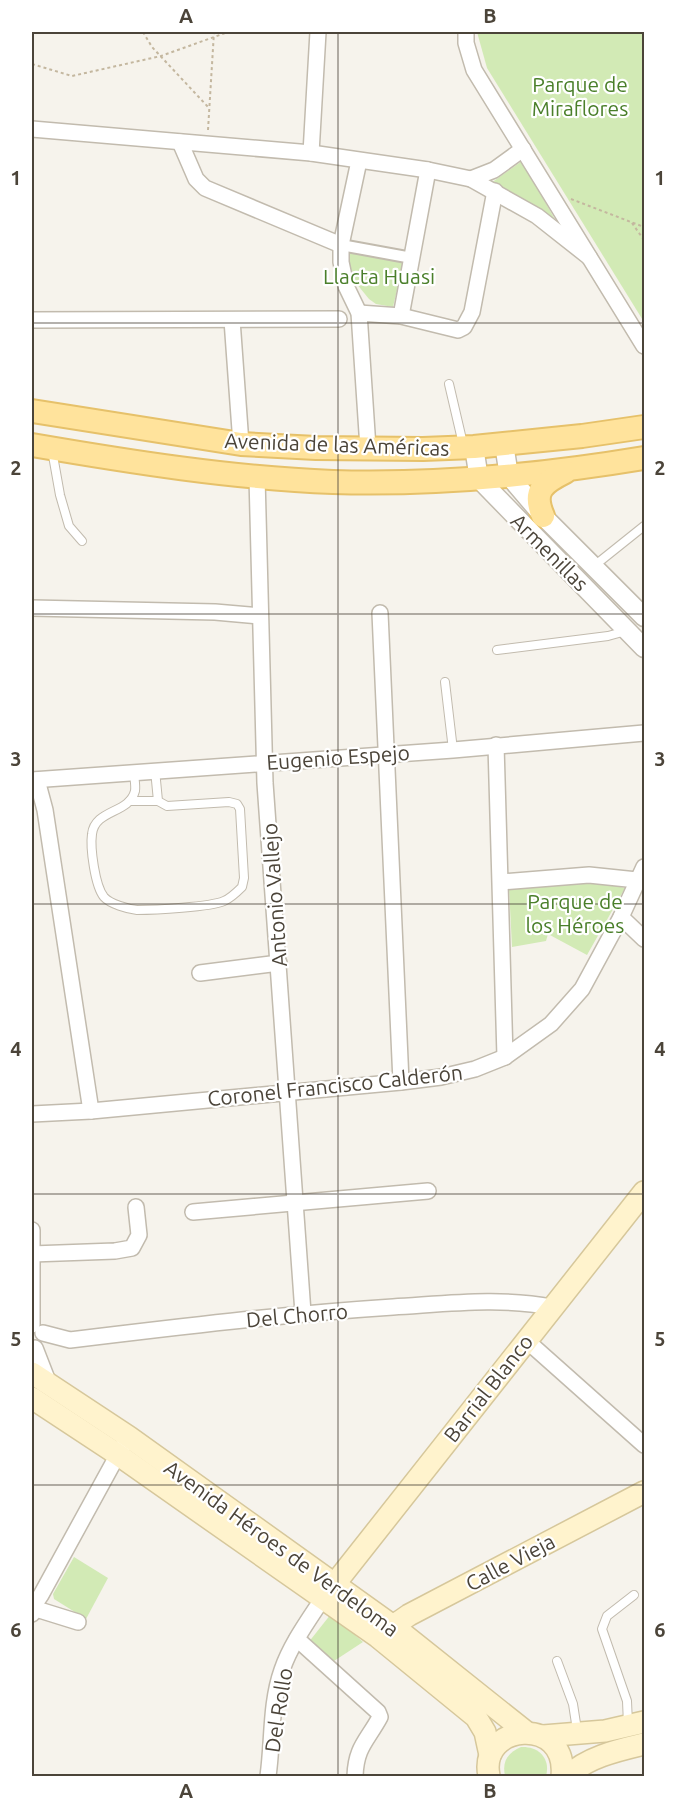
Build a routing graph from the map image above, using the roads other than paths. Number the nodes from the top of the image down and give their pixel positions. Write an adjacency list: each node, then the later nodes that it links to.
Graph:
1 (318, 32): 6 (street)
2 (466, 32): 5 (street)
3 (32, 129): 4 (street)
4 (180, 142): 6 (street); 11 (street)
5 (523, 149): 9 (street); 13 (street)
6 (311, 153): 7 (street)
7 (359, 160): 8 (street); 11 (street)
8 (428, 170): 9 (street); 12 (street)
9 (471, 179): 10 (street)
10 (495, 191): 13 (street); 15 (street)
11 (341, 245): 12 (street); 14 (street)
12 (412, 258): 15 (street)
13 (589, 258): 19 (street)
14 (359, 313): 15 (street); 27 (street)
15 (401, 316)
16 (339, 319): 18 (street)
17 (32, 320): 18 (street)
18 (232, 320): 23 (street)
19 (645, 346)
20 (449, 384): 26 (lane)
21 (32, 411): 23 (main road, Avenida de las Américas)
22 (645, 427): 24 (main road, Avenida de las Américas)
23 (242, 444): 27 (main road, Avenida de las Américas)
24 (504, 444): 26 (main road, Avenida de las Américas); 30 (street, Armenillas)
25 (42, 447): 31 (main road, Avenida de las Américas); 35 (lane)
26 (469, 447): 27 (main road, Avenida de las Américas); 32 (street)
27 (368, 448)
28 (645, 459): 29 (main road, Avenida de las Américas)
29 (566, 471): 30 (main road, Avenida de las Américas); 33 (main road)
30 (510, 476): 32 (main road, Avenida de las Américas); 33 (street, Armenillas)
31 (257, 477): 32 (main road, Avenida de las Américas); 39 (street, Antonio Vallejo)
32 (479, 478): 41 (street, Armenillas)
33 (543, 516): 36 (street, Armenillas)
34 (645, 526): 36 (lane)
35 (82, 541)
36 (593, 567): 40 (street, Armenillas)
37 (32, 608): 39 (street)
38 (380, 613): 48 (street)
39 (260, 616): 49 (street, Antonio Vallejo)
40 (645, 617)
41 (627, 631): 42 (street, Armenillas); 43 (lane)
42 (645, 648)
43 (496, 650)
44 (445, 682): 47 (lane)
45 (645, 734): 46 (street, Eugenio Espejo)
46 (496, 745): 47 (street, Eugenio Espejo); 56 (street)
47 (453, 750): 48 (street, Eugenio Espejo)
48 (387, 754): 49 (street, Eugenio Espejo); 62 (street)
49 (266, 762): 50 (street, Eugenio Espejo); 59 (street, Antonio Vallejo)
50 (155, 770): 51 (street, Eugenio Espejo); 54 (lane)
51 (134, 772): 52 (street, Eugenio Espejo); 53 (lane)
52 (34, 780): 64 (street)
53 (130, 801): 54 (lane); 54 (lane)
54 (158, 801)
55 (641, 874): 56 (street); 57 (street, Coronel Francisco Calderón)
56 (501, 882): 61 (street)
57 (621, 917): 58 (street); 61 (street, Coronel Francisco Calderón)
58 (645, 939)
59 (279, 963): 60 (street); 63 (street, Antonio Vallejo)
60 (200, 973)
61 (505, 1057): 62 (street, Coronel Francisco Calderón)
62 (401, 1082): 63 (street, Coronel Francisco Calderón)
63 (288, 1092): 64 (street, Coronel Francisco Calderón); 68 (street, Antonio Vallejo)
64 (91, 1111): 65 (street, Coronel Francisco Calderón)
65 (32, 1114)
66 (428, 1191): 68 (street)
67 (645, 1192): 73 (main road, Barrial Blanco)
68 (296, 1202): 70 (street); 74 (street, Antonio Vallejo)
69 (136, 1207): 72 (street)
70 (194, 1212)
71 (32, 1230): 72 (street)
72 (32, 1254): 75 (street)
73 (552, 1307): 74 (street, Del Chorro); 76 (main road, Barrial Blanco)
74 (303, 1313): 75 (street, Del Chorro)
75 (36, 1328): 77 (street)
76 (526, 1340): 81 (street); 83 (main road, Barrial Blanco)
77 (33, 1348): 78 (street)
78 (40, 1379): 80 (main road, Avenida Héroes de Verdeloma)
79 (32, 1398): 80 (main road, Avenida Héroes de Verdeloma)
80 (123, 1445): 83 (main road, Avenida Héroes de Verdeloma); 85 (street)
81 (645, 1445)
82 (645, 1492): 87 (main road, Calle Vieja)
83 (329, 1592): 87 (main road, Avenida Héroes de Verdeloma); 88 (street, Del Rollo)
84 (634, 1595): 90 (lane)
85 (32, 1610): 86 (street)
86 (78, 1622)
87 (386, 1631): 91 (main road, Avenida Héroes de Verdeloma); 94 (main road, Avenida Héroes de Verdeloma)
88 (297, 1639): 95 (street, Del Rollo); 96 (street)
89 (557, 1661): 92 (lane)
90 (636, 1724): 92 (main road)
91 (534, 1734): 92 (main road); 94 (main road); 97 (main road, Avenida Héroes de Verdeloma)
92 (578, 1735)
93 (645, 1744): 98 (main road)
94 (485, 1768)
95 (268, 1776)
96 (355, 1776)
97 (562, 1776)
98 (568, 1776)

